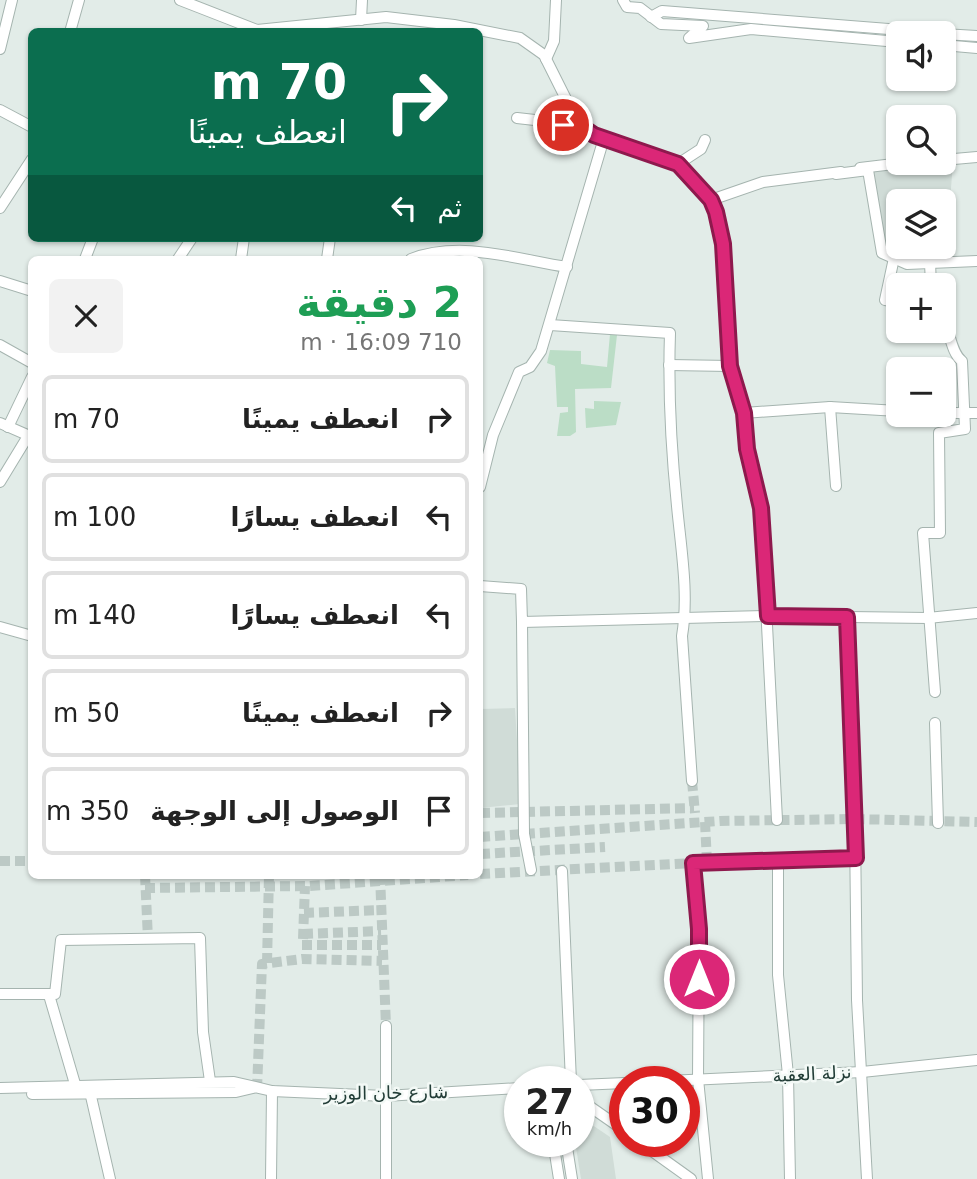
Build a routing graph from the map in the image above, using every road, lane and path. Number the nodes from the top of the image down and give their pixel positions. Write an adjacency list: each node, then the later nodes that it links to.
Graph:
1 (12, 0): 21 (street)
2 (79, 0): 10 (street)
3 (180, 0): 11 (street)
4 (362, 0): 8 (street)
5 (556, 0): 22 (street)
6 (623, 0): 7 (street)
7 (651, 17): 14 (street); 18 (street)
8 (361, 20): 9 (street); 13 (street)
9 (344, 27): 12 (street)
10 (71, 28)
11 (250, 28)
12 (322, 28)
13 (460, 28)
14 (886, 29)
15 (483, 32): 22 (street)
16 (956, 34): 17 (street)
17 (977, 36)
18 (886, 41)
19 (956, 47): 20 (street)
20 (977, 48)
21 (0, 49)
22 (546, 59): 26 (street)
23 (0, 110): 25 (street)
24 (517, 118): 26 (street)
25 (28, 125)
26 (579, 125): 27 (street)
27 (604, 138): 31 (street); 43 (street)
28 (705, 140): 31 (street)
29 (977, 157): 30 (street)
30 (956, 159)
31 (678, 164): 35 (street)
32 (28, 165): 36 (street)
33 (886, 165): 34 (street)
34 (836, 174): 35 (street); 38 (street)
35 (711, 200): 52 (street)
36 (0, 208)
37 (456, 243): 39 (street); 43 (street)
38 (886, 255)
39 (419, 256)
40 (896, 259): 42 (street)
41 (977, 261): 42 (street)
42 (930, 262): 44 (street)
43 (567, 267): 47 (street)
44 (930, 273)
45 (0, 281): 46 (street)
46 (28, 290)
47 (550, 324): 51 (street); 65 (street)
48 (953, 343): 58 (street)
49 (0, 345): 50 (street)
50 (28, 361)
51 (669, 365): 52 (street); 71 (street)
52 (730, 366): 56 (street)
53 (28, 384): 60 (street)
54 (830, 407): 55 (street); 56 (street); 67 (street)
55 (886, 410)
56 (744, 413): 70 (street)
57 (956, 413): 58 (street)
58 (964, 413): 59 (street); 62 (street)
59 (977, 413)
60 (4, 425): 63 (street)
61 (977, 427): 62 (street)
62 (965, 429): 73 (street)
63 (28, 436)
64 (28, 438): 66 (street)
65 (483, 474)
66 (0, 482)
67 (836, 486)
68 (483, 586): 74 (street)
69 (977, 613): 73 (street)
70 (768, 616): 71 (street); 72 (street); 80 (street)
71 (685, 617): 74 (street); 79 (street)
72 (847, 617): 73 (street); 82 (street)
73 (928, 618): 77 (street)
74 (522, 622): 84 (street)
75 (0, 627): 76 (street)
76 (28, 635)
77 (935, 692)
78 (935, 723): 81 (street)
79 (692, 781)
80 (777, 820)
81 (938, 823)
82 (856, 858): 83 (street); 92 (street)
83 (778, 860): 91 (street); 93 (street)
84 (531, 870)
85 (562, 871): 90 (street)
86 (0, 994): 87 (street)
87 (49, 995): 95 (street); 96 (street)
88 (386, 1026): 103 (street)
89 (977, 1060): 92 (street, نزلة العقبة)
90 (569, 1066)
91 (698, 1066)
92 (862, 1072): 93 (street, نزلة العقبة); 116 (street)
93 (788, 1075): 94 (street, نزلة العقبة); 115 (street)
94 (700, 1079)
95 (210, 1081): 96 (street, شارع خان الوزير); 98 (street, شارع خان الوزير)
96 (75, 1084): 97 (street, شارع خان الوزير)
97 (0, 1088)
98 (253, 1088): 100 (street, شارع خان الوزير); 101 (street, شارع خان الوزير)
99 (504, 1089): 103 (street, شارع خان الوزير)
100 (272, 1091): 103 (street, شارع خان الوزير); 109 (street)
101 (90, 1092): 102 (street, شارع خان الوزير); 108 (street)
102 (0, 1095)
103 (385, 1096): 110 (street)
104 (700, 1099): 114 (street)
105 (556, 1157): 111 (street)
106 (569, 1157): 112 (street)
107 (660, 1157): 113 (street)
108 (110, 1179)
109 (271, 1179)
110 (386, 1179)
111 (559, 1179)
112 (572, 1179)
113 (691, 1179)
114 (708, 1179)
115 (790, 1179)
116 (867, 1179)

